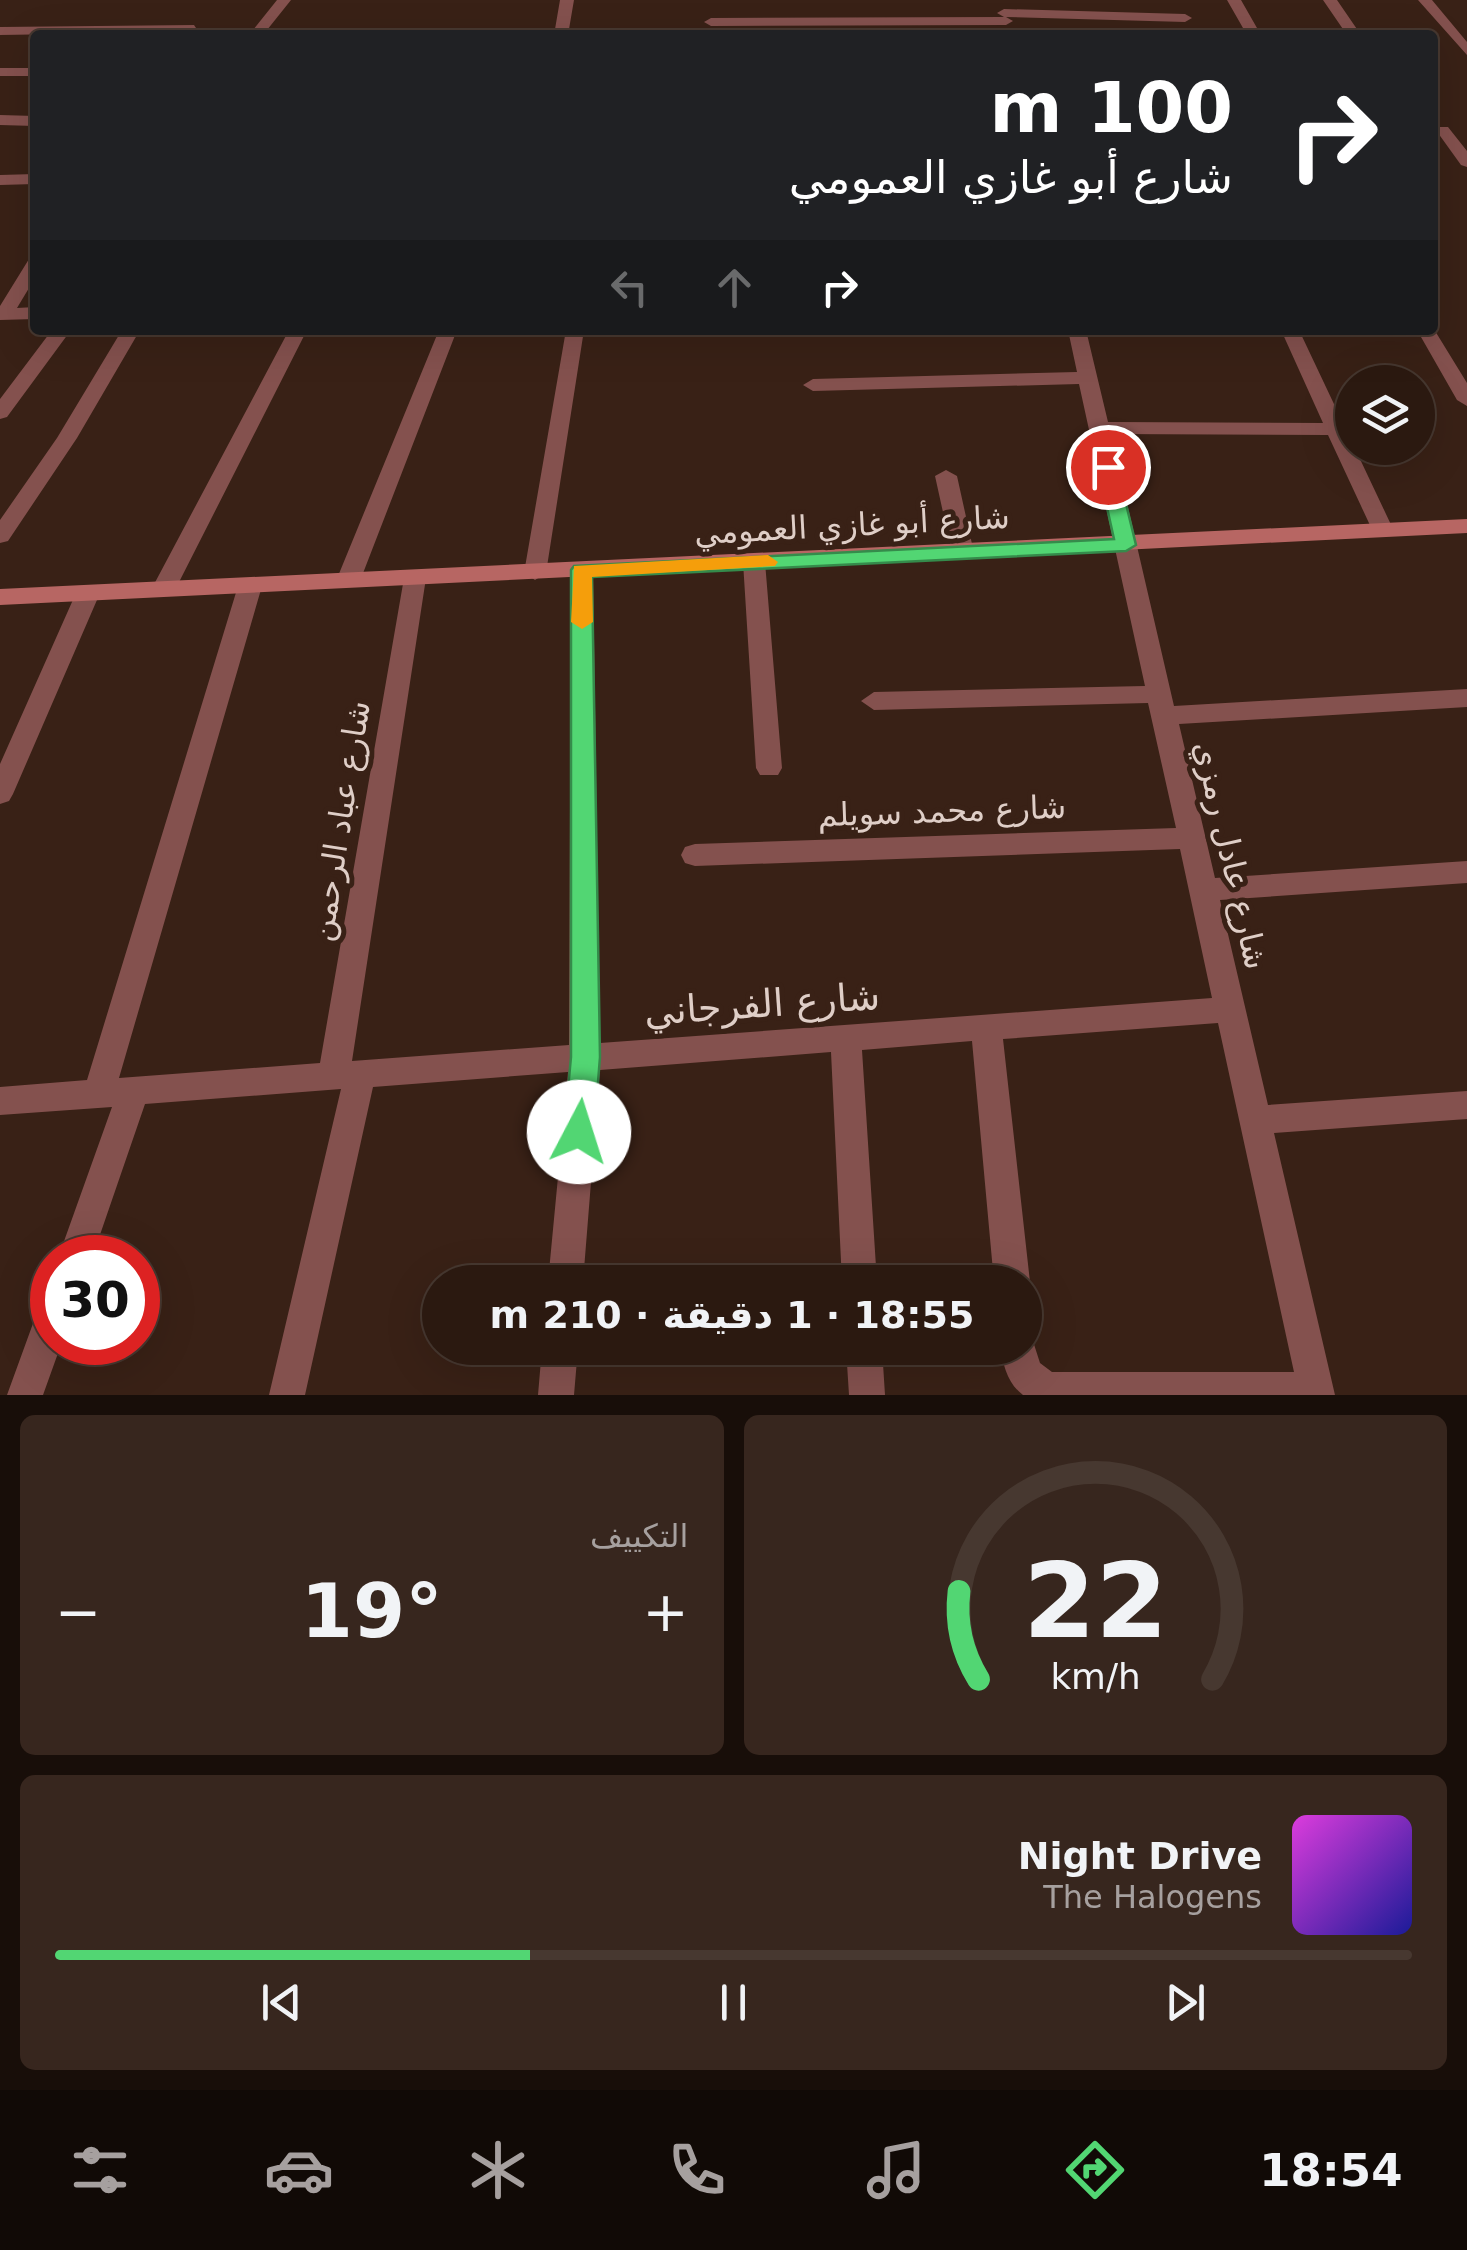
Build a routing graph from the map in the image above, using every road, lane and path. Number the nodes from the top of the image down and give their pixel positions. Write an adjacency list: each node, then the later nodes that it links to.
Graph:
1 (284, 0): 12 (street)
2 (567, 0): 13 (street)
3 (1234, 0): 15 (street)
4 (1330, 0): 16 (street)
5 (1425, 0): 19 (street)
6 (1005, 17): 7 (street); 9 (street)
7 (1144, 17): 8 (street); 14 (street)
8 (1185, 18)
9 (711, 23)
10 (189, 28): 11 (street)
11 (63, 30)
12 (260, 30)
13 (561, 30)
14 (1149, 30)
15 (1251, 30)
16 (1351, 30)
17 (0, 31): 18 (street)
18 (30, 31)
19 (1467, 51)
20 (0, 72): 21 (street)
21 (30, 72)
22 (0, 120): 23 (street)
23 (30, 121)
24 (1467, 130): 25 (street)
25 (1438, 131): 26 (street)
26 (1467, 162)
27 (30, 178): 28 (street)
28 (0, 180)
29 (30, 271): 30 (street)
30 (2, 314): 31 (street)
31 (30, 314)
32 (58, 335): 43 (street)
33 (128, 335): 51 (street)
34 (295, 335): 60 (street)
35 (446, 335): 58 (street)
36 (574, 335): 56 (street)
37 (1077, 335): 40 (street, شارع عادل رمزي)
38 (1292, 335): 44 (street)
39 (1429, 335): 42 (street)
40 (1088, 378): 41 (street); 45 (street, شارع عادل رمزي)
41 (813, 385)
42 (1467, 400)
43 (0, 413)
44 (1335, 427)
45 (1099, 428): 46 (street); 52 (street, شارع عادل رمزي)
46 (1335, 429)
47 (1353, 465): 50 (street)
48 (946, 476): 53 (street)
49 (1467, 526): 50 (street, شارع أبو غازي العمومي)
50 (1383, 531): 52 (street, شارع أبو غازي العمومي)
51 (0, 536)
52 (1126, 545): 53 (street, شارع أبو غازي العمومي); 65 (street, شارع عادل رمزي)
53 (963, 552): 54 (street, شارع أبو غازي العمومي)
54 (754, 562): 55 (street, شارع أبو غازي العمومي); 66 (street)
55 (582, 570): 56 (street, شارع أبو غازي العمومي); 75 (street)
56 (536, 573): 57 (street, شارع أبو غازي العمومي)
57 (415, 578): 58 (street, شارع أبو غازي العمومي); 76 (street, شارع عباد الرحمن)
58 (348, 581): 59 (street, شارع أبو غازي العمومي)
59 (250, 586): 60 (street, شارع أبو غازي العمومي); 78 (street)
60 (163, 590): 61 (street, شارع أبو غازي العمومي)
61 (88, 594): 62 (street, شارع أبو غازي العمومي); 67 (street)
62 (0, 598)
63 (1467, 698): 65 (street)
64 (874, 702): 65 (street)
65 (1161, 705): 68 (street, شارع عادل رمزي)
66 (769, 768)
67 (0, 794)
68 (1192, 838): 69 (street, شارع محمد سويلم); 71 (street, شارع عادل رمزي)
69 (694, 855)
70 (1467, 872): 71 (street)
71 (1203, 890): 72 (street, شارع عادل رمزي)
72 (1230, 1009): 73 (street, شارع الفرجاني); 81 (street, شارع عادل رمزي)
73 (986, 1028): 74 (street, شارع الفرجاني); 85 (street)
74 (846, 1038): 75 (street, شارع الفرجاني); 84 (street)
75 (586, 1057): 76 (street, شارع الفرجاني); 83 (street)
76 (347, 1075): 77 (street, شارع الفرجاني); 92 (street, شارع عباد الرحمن)
77 (134, 1091): 78 (street, شارع الفرجاني); 82 (street)
78 (99, 1094): 79 (street, شارع الفرجاني)
79 (0, 1101)
80 (1467, 1105): 81 (street)
81 (1255, 1120): 90 (street, شارع عادل رمزي)
82 (82, 1235)
83 (568, 1265)
84 (859, 1265)
85 (1010, 1265)
86 (36, 1365): 91 (street)
87 (559, 1365): 93 (street)
88 (865, 1365): 94 (street)
89 (1023, 1365): 90 (street)
90 (1316, 1393)
91 (25, 1395)
92 (287, 1395)
93 (556, 1395)
94 (866, 1395)

